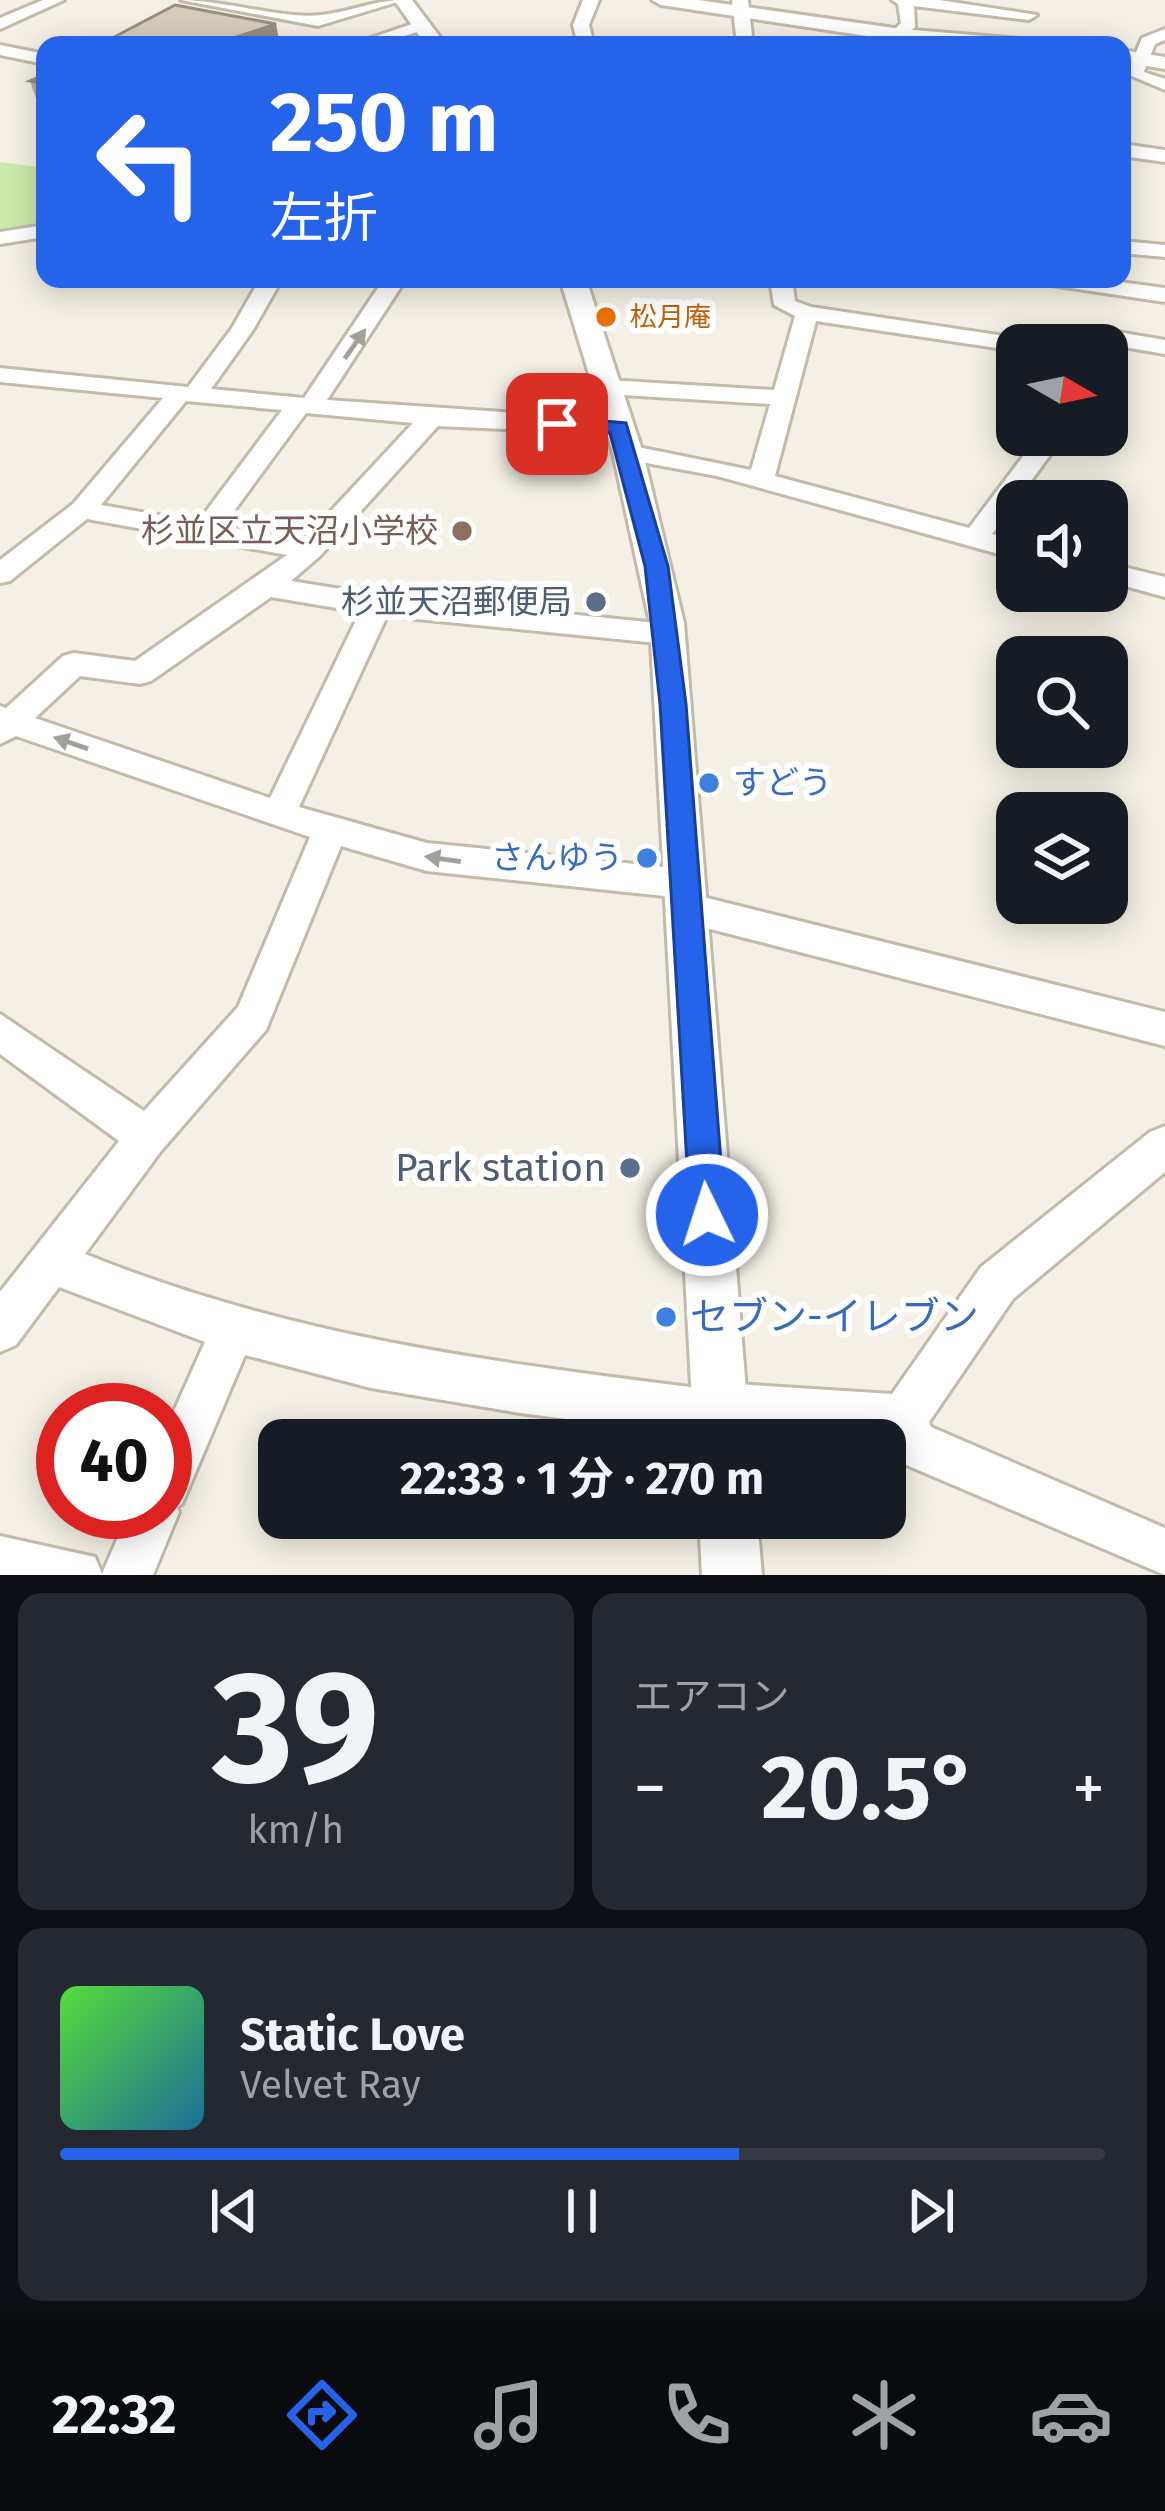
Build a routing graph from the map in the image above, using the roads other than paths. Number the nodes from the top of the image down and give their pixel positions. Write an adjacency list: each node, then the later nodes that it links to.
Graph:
1 (56, 0): 12 (street)
2 (189, 0): 10 (street)
3 (274, 0): 10 (street)
4 (399, 0): 11 (street); 13 (street)
5 (591, 0): 18 (street)
6 (661, 0): 8 (street)
7 (904, 0): 9 (street); 20 (street)
8 (740, 7): 19 (street)
9 (1030, 8)
10 (258, 11): 11 (street)
11 (318, 21): 14 (street)
12 (0, 24)
13 (421, 26): 16 (street); 17 (street)
14 (268, 34)
15 (1165, 34): 24 (street)
16 (388, 36)
17 (429, 36)
18 (584, 36)
19 (875, 36)
20 (898, 36)
21 (2, 53): 22 (street)
22 (36, 58)
23 (1165, 62): 24 (street)
24 (1132, 69): 25 (street)
25 (1165, 85)
26 (1131, 151): 27 (street)
27 (1165, 156)
28 (36, 232): 29 (street)
29 (0, 238)
30 (1131, 248): 31 (street)
31 (1165, 251)
32 (267, 288): 44 (street)
33 (388, 288): 46 (street, one-way to 33)
34 (576, 288): 43 (street)
35 (783, 288): 38 (street)
36 (1115, 288): 37 (street)
37 (1165, 295)
38 (807, 313): 40 (street); 45 (street)
39 (1128, 338): 41 (street)
40 (996, 341)
41 (1165, 347)
42 (0, 375): 44 (street)
43 (607, 387): 45 (street); 48 (street)
44 (187, 393): 46 (street); 51 (street)
45 (783, 398): 50 (street)
46 (305, 406): 47 (street); 52 (street)
47 (432, 418): 48 (street); 55 (street)
48 (624, 440): 50 (street); 61 (street)
49 (1036, 456): 53 (street)
50 (760, 480): 53 (street)
51 (82, 510): 52 (street); 56 (street)
52 (206, 531): 55 (street)
53 (975, 539): 54 (street)
54 (996, 544)
55 (310, 550): 58 (street)
56 (0, 574)
57 (1128, 577): 59 (street)
58 (266, 587): 60 (street); 62 (street)
59 (1165, 587)
60 (378, 605): 61 (street); 63 (street)
61 (667, 634): 65 (street)
62 (4, 724): 63 (street, one-way to 62)
63 (279, 815): 64 (street)
64 (330, 831): 65 (street, one-way to 64); 68 (street)
65 (686, 896): 66 (street); 75 (street)
66 (1165, 1029)
67 (0, 1033): 68 (street)
68 (147, 1137): 70 (street)
69 (1165, 1145): 73 (street)
70 (51, 1262): 71 (street); 72 (street)
71 (234, 1328): 74 (street); 77 (street)
72 (0, 1329)
73 (903, 1418): 76 (street); 80 (street)
74 (711, 1419)
75 (721, 1419)
76 (867, 1419)
77 (192, 1425)
78 (142, 1539): 83 (street)
79 (729, 1539): 84 (street)
80 (1165, 1553)
81 (0, 1561): 82 (street)
82 (77, 1575)
83 (127, 1575)
84 (732, 1575)

